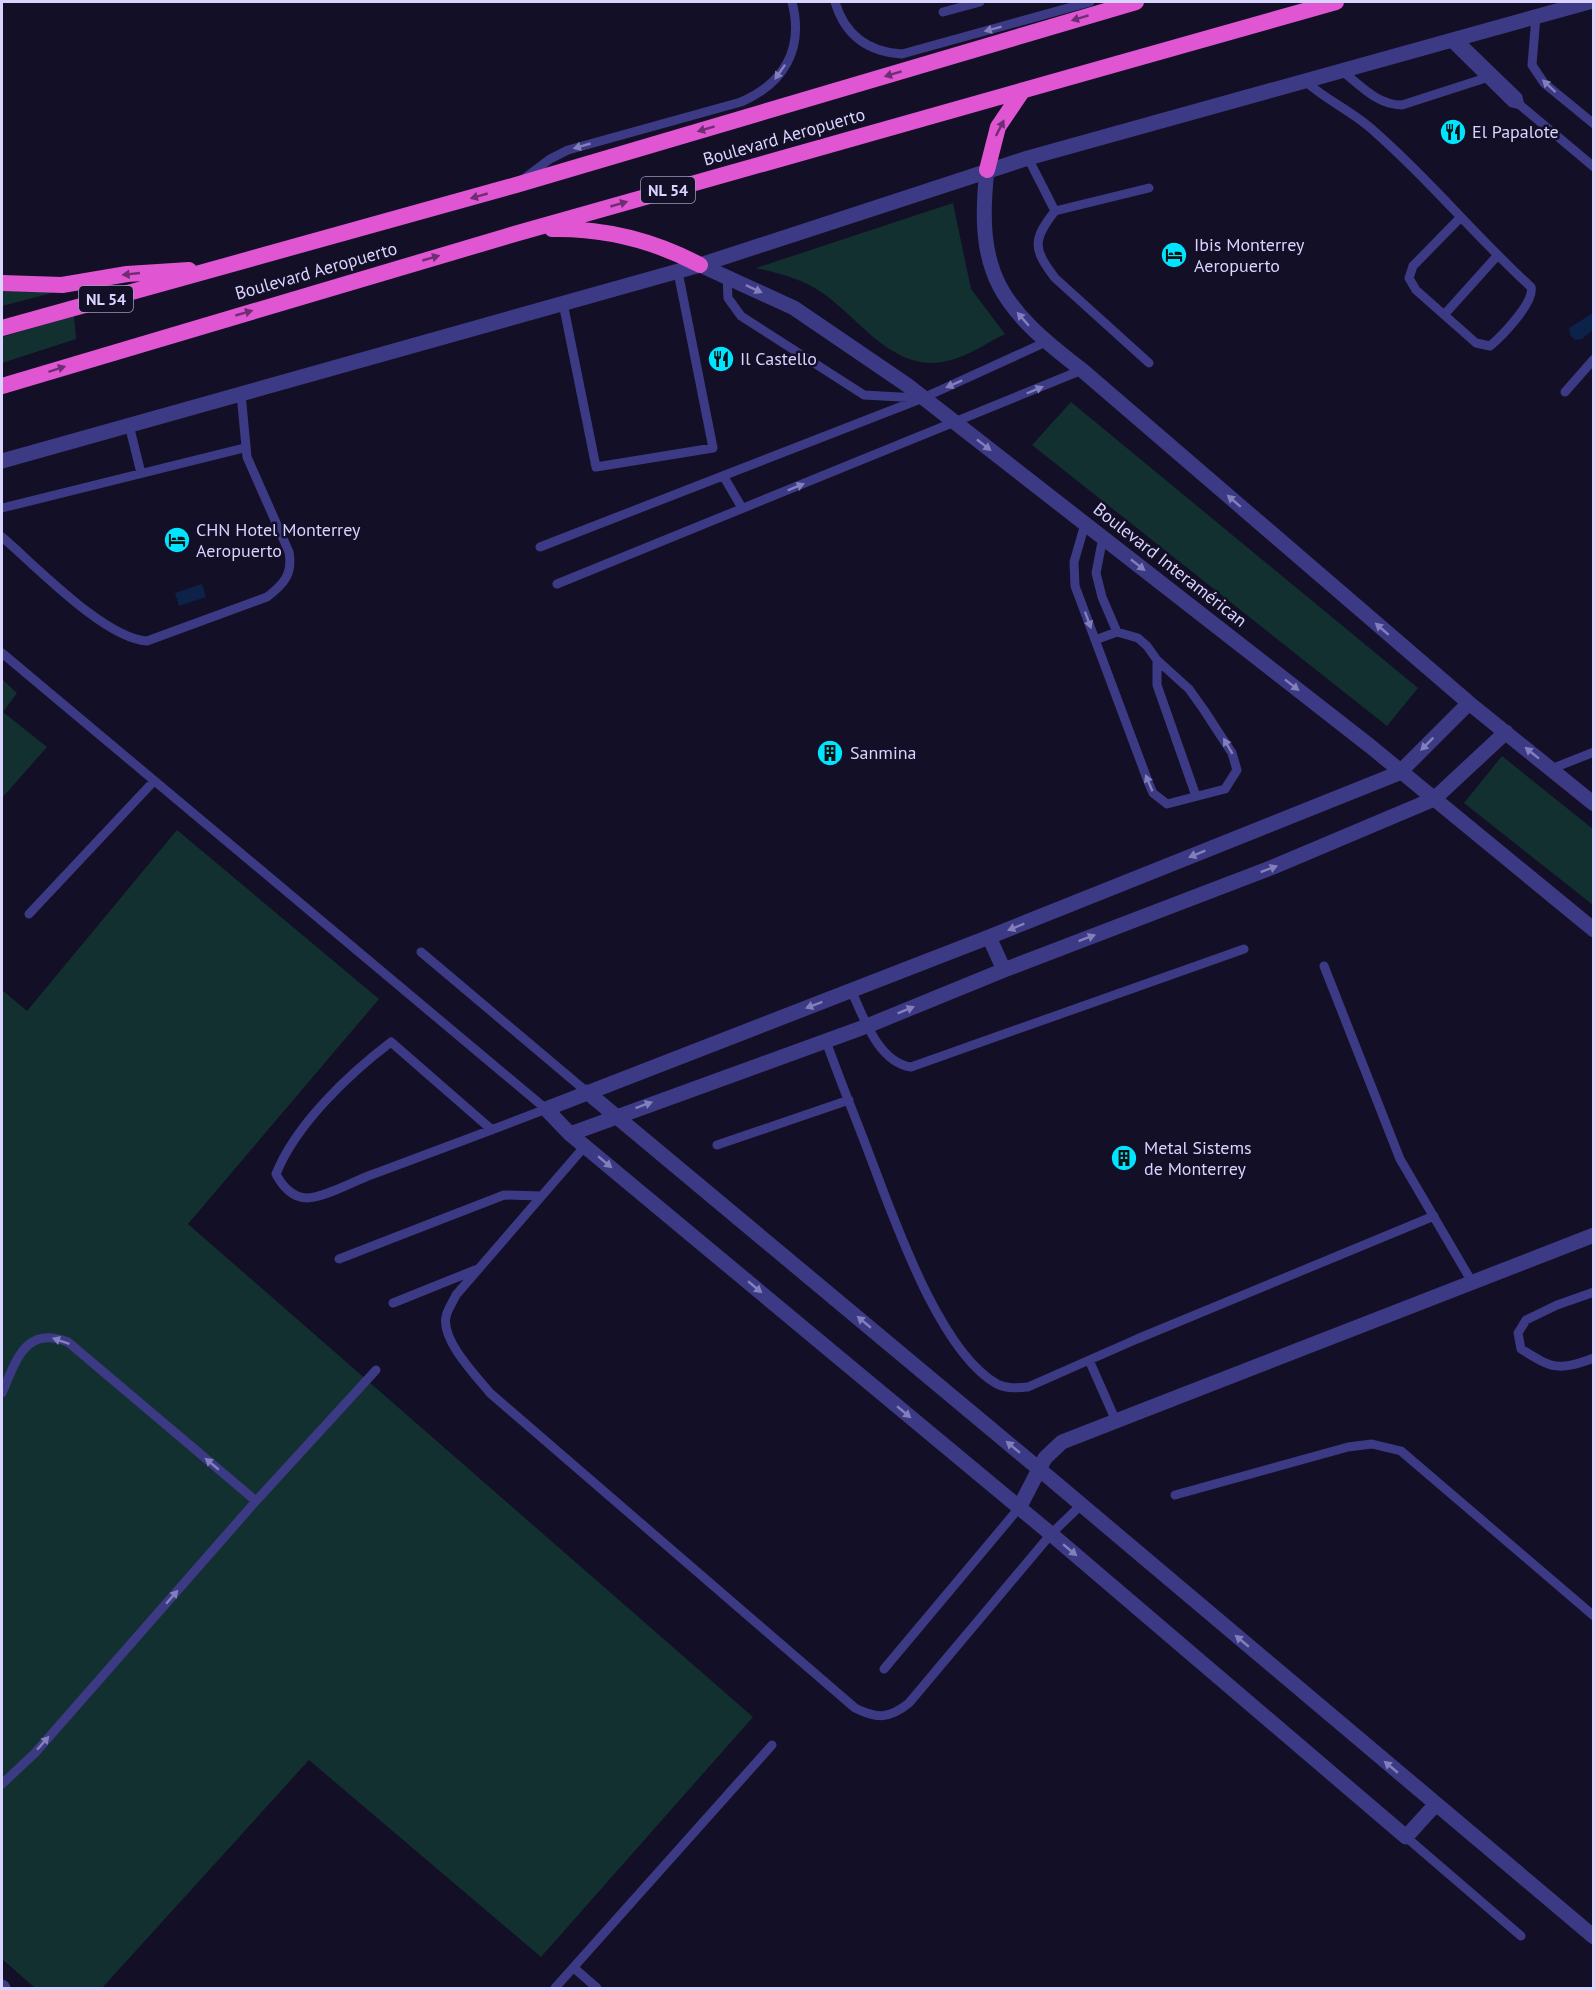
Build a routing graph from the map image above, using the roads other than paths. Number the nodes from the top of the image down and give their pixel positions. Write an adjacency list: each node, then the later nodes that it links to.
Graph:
1 (792, 2): 19 (lane, one-way to 19)
2 (835, 2): 4 (lane, one-way to 2)
3 (980, 2): 8 (lane)
4 (1090, 2)
5 (1136, 2): 19 (highway, Boulevard Aeropuerto / NL 54, one-way to 19)
6 (1336, 2): 14 (highway, Boulevard Aeropuerto / NL 54)
7 (1588, 2): 9 (street)
8 (943, 12)
9 (1536, 16): 10 (street); 15 (lane, one-way to 9)
10 (1452, 39): 11 (street); 12 (lane)
11 (1341, 70): 12 (lane); 13 (street)
12 (1491, 77): 17 (lane)
13 (1305, 81): 16 (street); 22 (lane)
14 (1023, 90): 18 (highway, one-way to 14); 23 (highway, Boulevard Aeropuerto / NL 54, one-way to 14)
15 (1593, 124)
16 (1028, 158): 18 (street); 21 (lane)
17 (1593, 167)
18 (987, 170): 25 (street); 33 (street, one-way to 18)
19 (516, 185): 26 (highway, Boulevard Aeropuerto / NL 54, one-way to 26)
20 (1149, 188): 21 (lane)
21 (1055, 212): 35 (lane)
22 (1460, 218): 24 (lane); 31 (lane)
23 (518, 232): 25 (highway); 37 (highway, Boulevard Aeropuerto / NL 54, one-way to 23)
24 (1497, 256): 31 (lane); 31 (lane)
25 (700, 265): 27 (street); 28 (street, Boulevard Interamérican)
26 (211, 271): 29 (highway, one-way to 29); 32 (highway, Boulevard Aeropuerto / NL 54)
27 (678, 272): 30 (street); 30 (lane)
28 (726, 277): 40 (street, Boulevard Interamérican, one-way to 40); 40 (lane)
29 (2, 283)
30 (563, 303): 39 (street)
31 (1444, 315)
32 (2, 328)
33 (1046, 342): 36 (street); 40 (lane, one-way to 40)
34 (1593, 359): 38 (lane)
35 (1149, 363)
36 (1082, 370): 41 (lane, one-way to 36); 58 (street, one-way to 36)
37 (2, 386)
38 (1565, 392)
39 (241, 394): 42 (street); 43 (lane)
40 (923, 398): 41 (street, Boulevard Interamérican); 46 (lane)
41 (957, 423): 48 (lane, one-way to 41); 49 (street, Boulevard Interamérican, one-way to 49)
42 (129, 425): 44 (street); 45 (lane)
43 (244, 448): 45 (lane); 50 (lane)
44 (2, 461)
45 (141, 473): 47 (lane)
46 (724, 477): 48 (lane); 52 (lane)
47 (2, 508)
48 (742, 508): 53 (lane)
49 (1085, 524): 51 (street, Boulevard Interamérican); 55 (lane, one-way to 55)
50 (2, 537)
51 (1103, 537): 54 (lane); 62 (street, Boulevard Interamérican, one-way to 62)
52 (540, 546)
53 (557, 584)
54 (1117, 633): 55 (lane); 57 (lane)
55 (1095, 640): 64 (lane, one-way to 55)
56 (2, 653): 63 (lane)
57 (1156, 660): 64 (lane); 64 (lane, one-way to 57)
58 (1469, 703): 59 (street); 62 (street, one-way to 62)
59 (1506, 732): 61 (street, one-way to 59); 65 (street)
60 (1593, 752): 61 (lane)
61 (1551, 769): 66 (street)
62 (1399, 773): 65 (street, Boulevard Interamérican); 69 (street, one-way to 69)
63 (154, 781): 67 (lane); 79 (lane)
64 (1196, 796)
65 (1434, 799): 68 (street, Boulevard Interamérican); 73 (street, one-way to 65)
66 (1593, 804)
67 (29, 914)
68 (1593, 930)
69 (989, 938): 73 (street); 74 (street)
70 (1244, 949): 75 (lane)
71 (422, 952): 77 (lane)
72 (1324, 966): 86 (lane)
73 (1004, 970): 75 (street, one-way to 73)
74 (851, 990): 75 (lane); 77 (street, one-way to 77)
75 (867, 1026): 76 (street)
76 (826, 1041): 78 (lane); 80 (street, one-way to 76)
77 (587, 1092): 79 (street); 80 (street)
78 (849, 1100): 83 (lane); 94 (lane)
79 (546, 1110): 81 (lane); 82 (street)
80 (616, 1115): 82 (street); 98 (street, one-way to 80)
81 (492, 1130): 81 (lane)
82 (570, 1134): 84 (street)
83 (717, 1145)
84 (585, 1146): 85 (lane); 102 (street, one-way to 102)
85 (541, 1196): 88 (lane); 89 (lane)
86 (1434, 1216): 90 (lane); 94 (lane)
87 (1593, 1235): 90 (street)
88 (339, 1259)
89 (477, 1270): 92 (lane); 103 (lane)
90 (1472, 1282): 97 (street)
91 (1593, 1292): 93 (lane)
92 (393, 1303)
93 (1593, 1358)
94 (1089, 1360): 97 (lane)
95 (376, 1370): 100 (lane)
96 (2, 1393): 100 (lane, one-way to 96)
97 (1116, 1421): 98 (street)
98 (1039, 1469): 101 (street); 102 (street)
99 (1175, 1495): 104 (lane)
100 (256, 1501): 107 (lane, one-way to 100)
101 (1081, 1505): 103 (lane); 108 (street, one-way to 101)
102 (1019, 1508): 103 (street); 105 (lane)
103 (1051, 1534): 109 (street, one-way to 109)
104 (1593, 1616)
105 (884, 1669)
106 (772, 1745): 112 (lane)
107 (2, 1784)
108 (1436, 1804): 109 (street); 111 (street)
109 (1407, 1837): 110 (lane)
110 (1521, 1936)
111 (1593, 1937)
112 (574, 1968): 113 (lane); 114 (lane)
113 (555, 1989)
114 (597, 1989)

